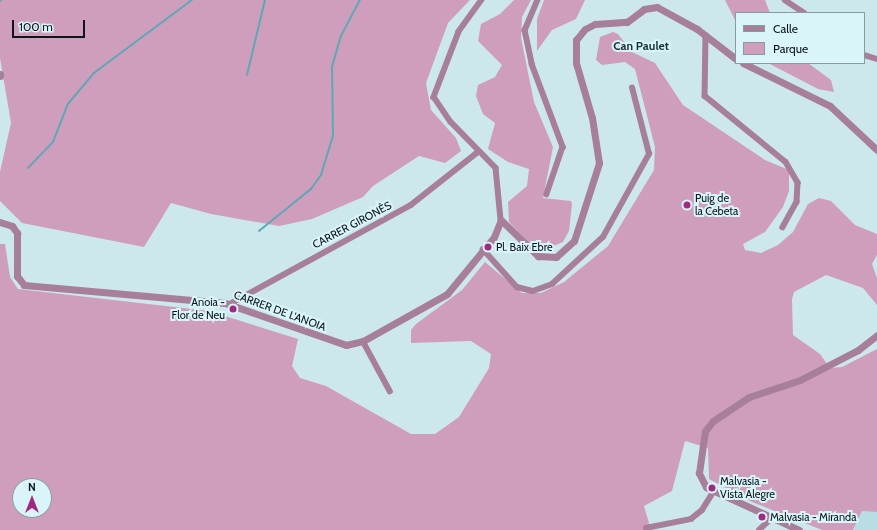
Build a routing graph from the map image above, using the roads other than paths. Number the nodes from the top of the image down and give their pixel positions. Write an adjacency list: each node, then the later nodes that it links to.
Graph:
1 (482, 0): 12 (street)
2 (538, 0): 13 (street)
3 (785, 0): 4 (street)
4 (803, 12)
5 (706, 35): 7 (street); 16 (street); 17 (street)
6 (865, 55): 8 (street)
7 (735, 58)
8 (877, 59)
9 (745, 64): 11 (street)
10 (632, 88): 19 (street)
11 (877, 150)
12 (478, 152): 14 (street); 20 (street, CARRER GIRONÈS)
13 (547, 194)
14 (501, 220): 17 (street); 18 (street, CARRER DE L'ANOIA)
15 (0, 222): 20 (street, CARRER DE L'ANOIA)
16 (783, 227)
17 (512, 233): 18 (street)
18 (494, 237): 19 (street, CARRER DE L'ANOIA)
19 (483, 250): 22 (street, CARRER DE L'ANOIA)
20 (230, 304): 22 (street, CARRER DE L'ANOIA)
21 (877, 335): 24 (street)
22 (363, 341): 23 (street)
23 (390, 391)
24 (714, 491): 25 (street); 26 (street)
25 (772, 518): 27 (street); 28 (street)
26 (646, 528)
27 (759, 530)
28 (799, 530)

